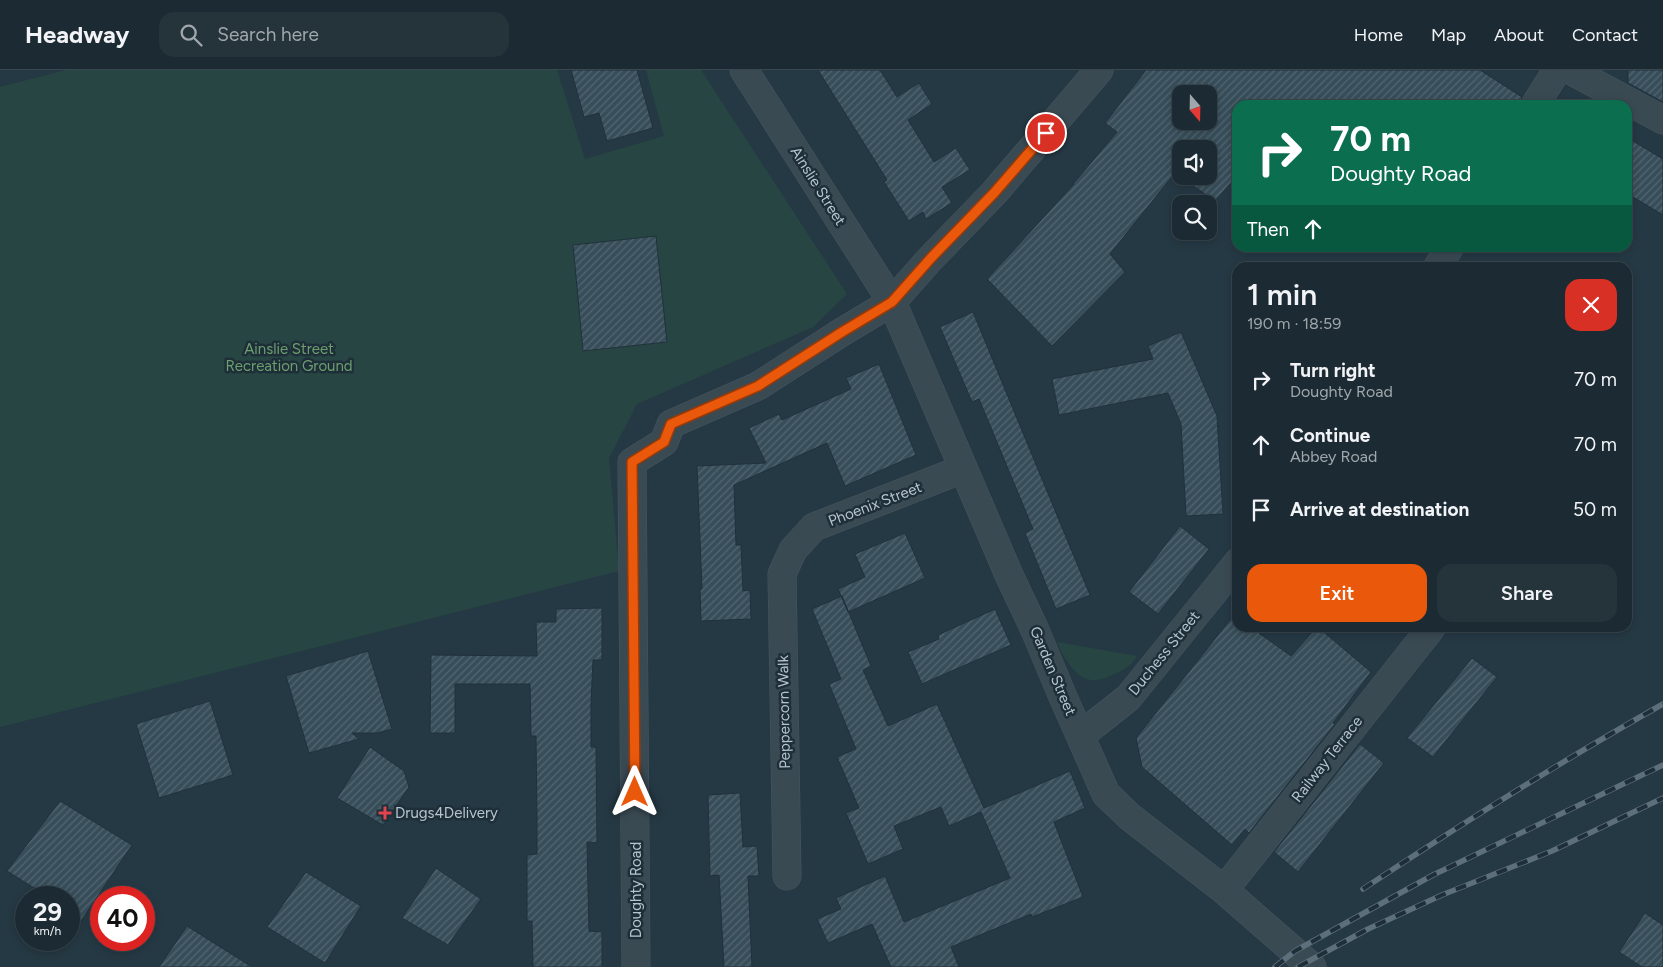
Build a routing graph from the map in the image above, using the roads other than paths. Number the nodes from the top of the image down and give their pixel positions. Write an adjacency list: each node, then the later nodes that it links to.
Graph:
1 (744, 70): 9 (street, Ainslie Street)
2 (1099, 70): 9 (street)
3 (1557, 70): 5 (street)
4 (1570, 70): 6 (street)
5 (1539, 100)
6 (1626, 100)
7 (1632, 103): 8 (street)
8 (1663, 120)
9 (892, 302): 10 (street, Garden Street); 17 (street, Doughty Road)
10 (963, 469): 11 (street, Phoenix Street); 14 (street, Garden Street)
11 (793, 550): 15 (street, Peppercorn Walk)
12 (1232, 569): 14 (street, Duchess Street)
13 (1428, 632): 16 (street, Railway Terrace)
14 (1081, 735): 16 (street, Garden Street)
15 (787, 876)
16 (1224, 890): 18 (street, Garden Street)
17 (636, 967)
18 (1312, 967)

